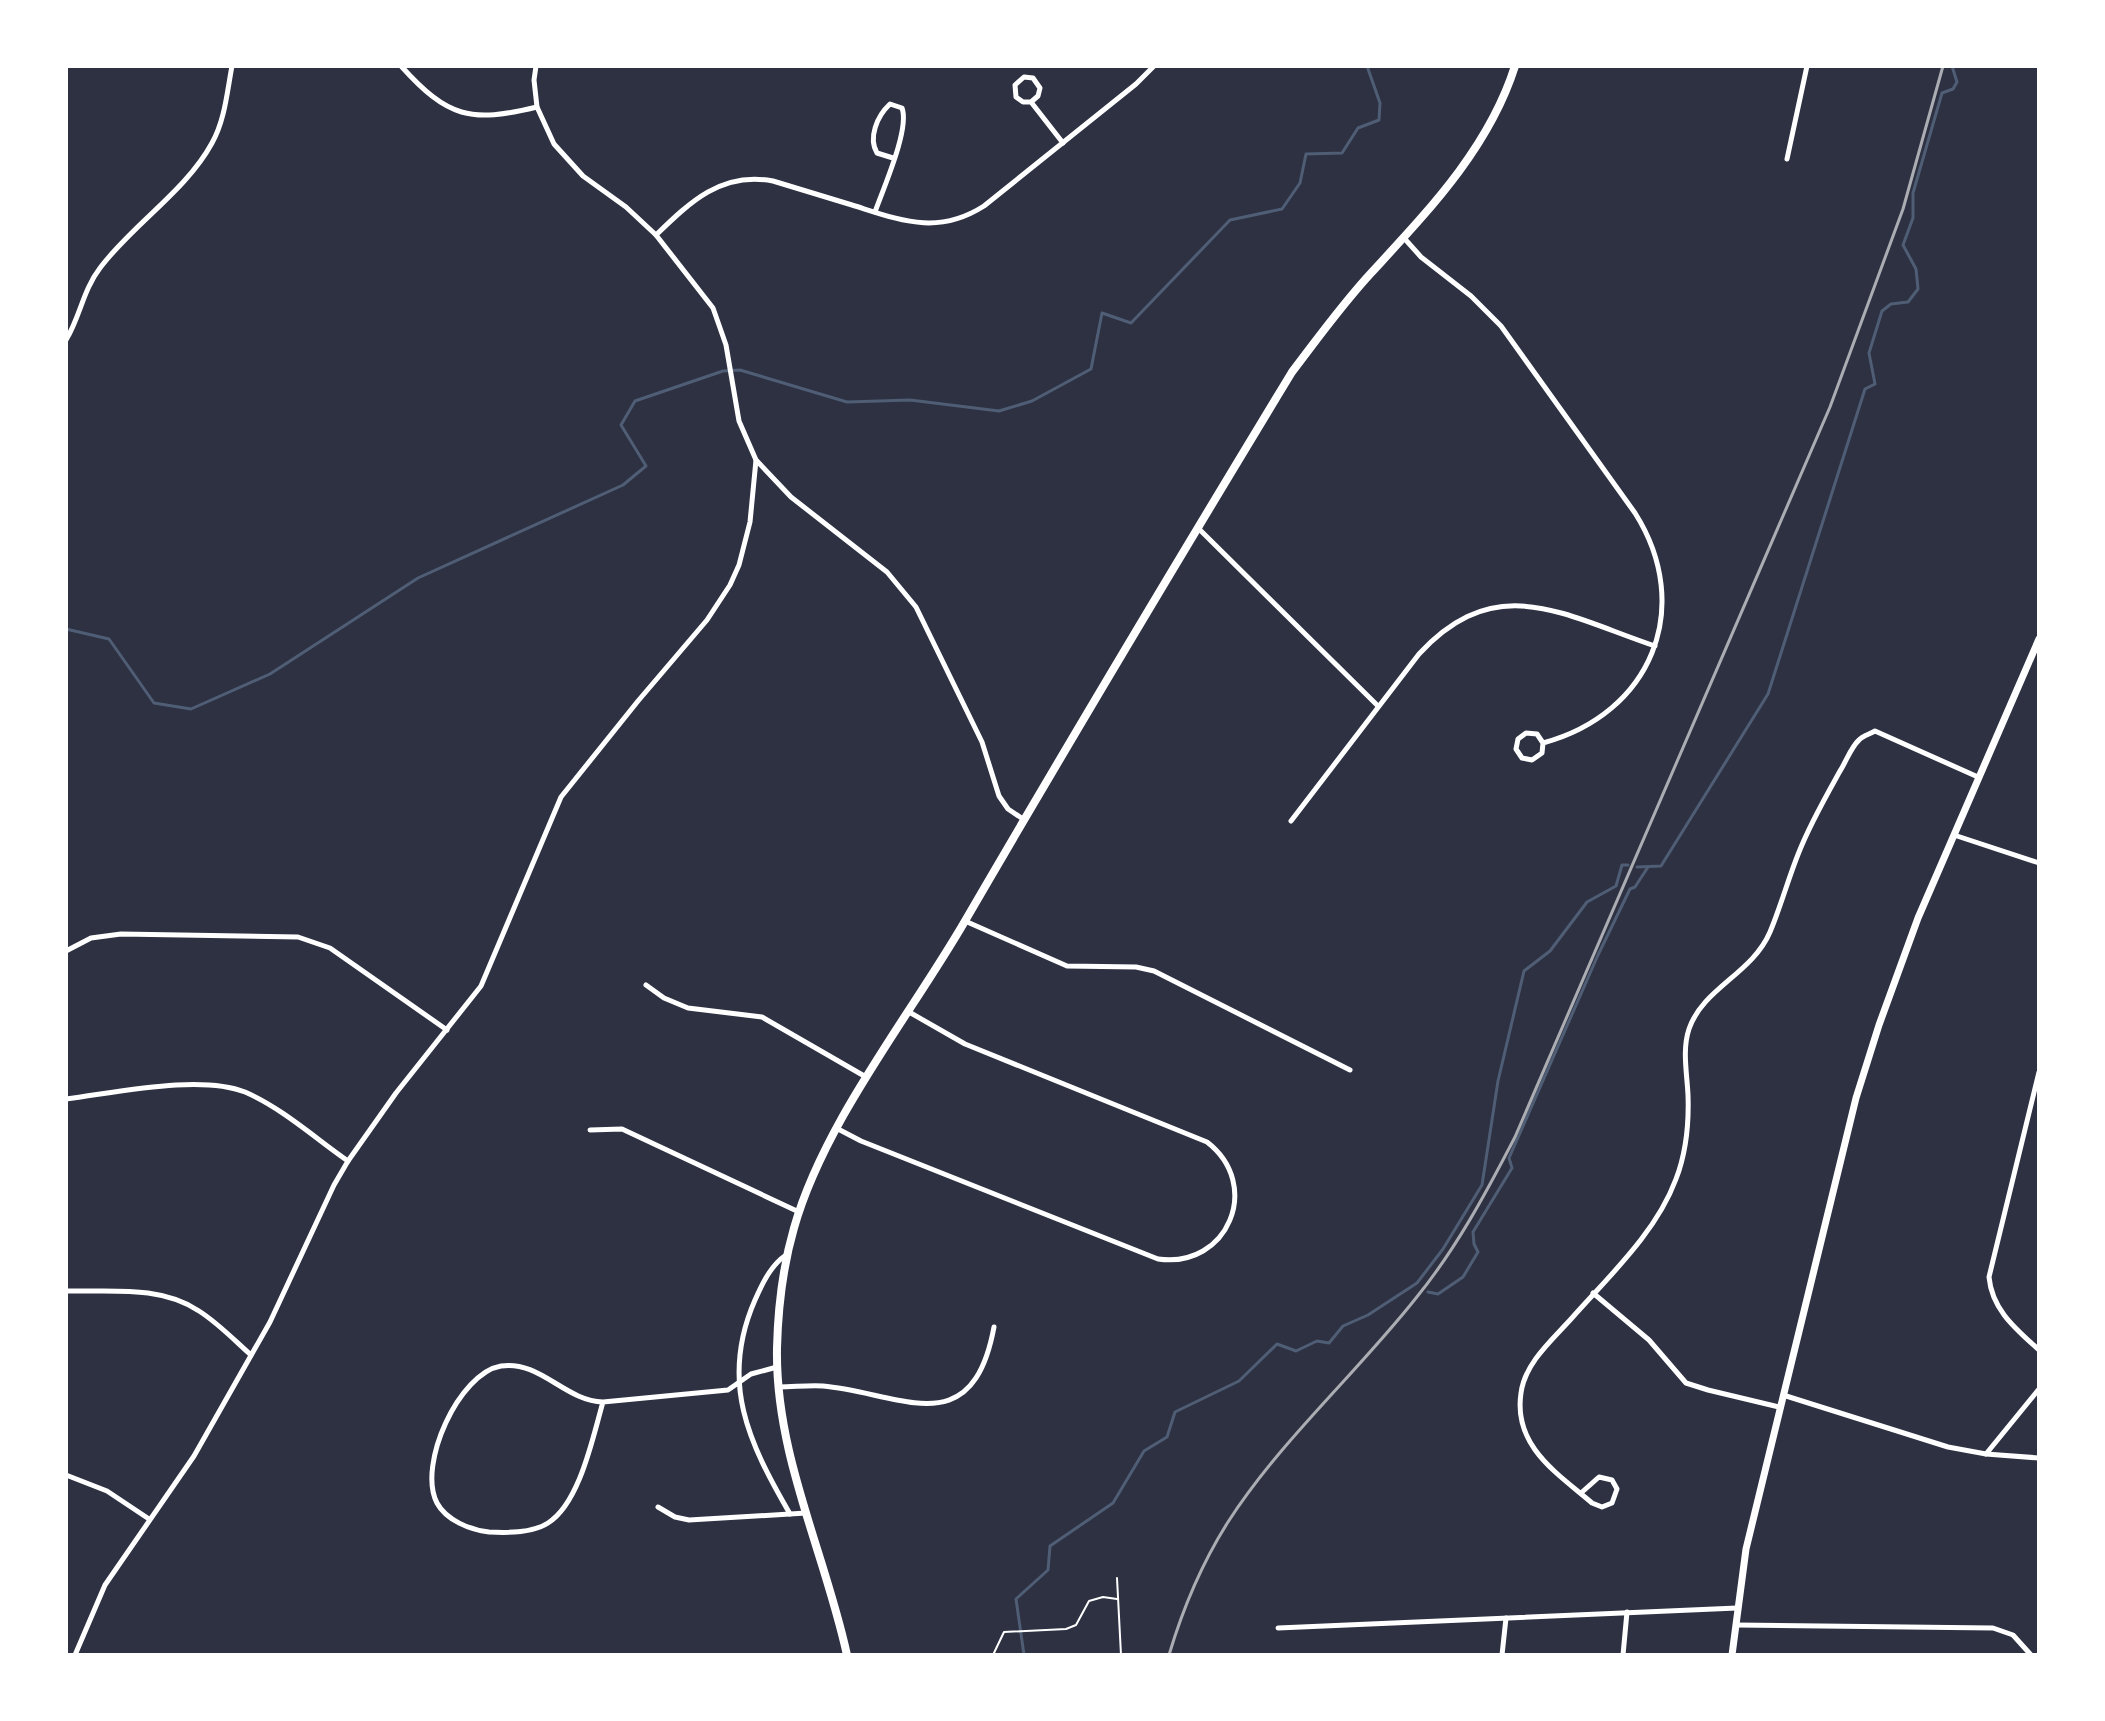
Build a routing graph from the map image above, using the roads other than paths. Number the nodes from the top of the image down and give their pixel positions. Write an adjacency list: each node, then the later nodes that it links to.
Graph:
1 (232, 66): 15 (street)
2 (401, 66): 8 (street)
3 (536, 66): 8 (street)
4 (1154, 66): 9 (street)
5 (1515, 66): 14 (main road)
6 (1807, 66): 11 (street)
7 (1031, 102): 7 (street); 9 (street)
8 (537, 107): 13 (street)
9 (1063, 143): 12 (street)
10 (893, 158): 10 (street); 12 (street)
11 (1787, 159)
12 (875, 212): 13 (street)
13 (656, 235): 16 (street)
14 (1404, 238): 17 (main road); 19 (street)
15 (66, 340)
16 (756, 460): 23 (street); 31 (street)
17 (1197, 527): 20 (street); 23 (main road)
18 (2039, 639): 22 (main road)
19 (1655, 646): 20 (street); 21 (street)
20 (1378, 706): 24 (street)
21 (1543, 743): 21 (street)
22 (1978, 777): 25 (main road); 42 (street)
23 (1023, 819): 27 (main road)
24 (1291, 821)
25 (1954, 835): 26 (street); 50 (main road)
26 (2039, 863)
27 (965, 921): 30 (main road); 32 (street)
28 (66, 951): 31 (street)
29 (646, 985): 34 (street)
30 (909, 1012): 34 (main road); 36 (street)
31 (447, 1030): 38 (street)
32 (1350, 1070)
33 (2039, 1072): 44 (street)
34 (867, 1078): 36 (main road)
35 (66, 1099): 38 (street)
36 (838, 1129): 39 (main road)
37 (590, 1130): 39 (street)
38 (348, 1161): 45 (street)
39 (799, 1212): 40 (main road)
40 (788, 1254): 46 (main road); 47 (street)
41 (66, 1291): 45 (street)
42 (1593, 1293): 52 (street); 56 (street)
43 (994, 1327): 48 (street)
44 (2039, 1350)
45 (251, 1355): 60 (street)
46 (777, 1367): 47 (street); 48 (main road)
47 (740, 1383): 51 (street); 59 (street)
48 (779, 1387): 58 (main road)
49 (2039, 1389): 53 (street)
50 (1783, 1395): 52 (main road); 53 (street)
51 (603, 1402): 51 (street)
52 (1779, 1407): 61 (main road)
53 (1986, 1454): 54 (street)
54 (2039, 1458)
55 (66, 1475): 60 (street)
56 (1581, 1493): 56 (street)
57 (658, 1507): 59 (street)
58 (807, 1513): 59 (street); 67 (main road)
59 (790, 1514)
60 (149, 1519): 66 (street)
61 (1737, 1608): 62 (street); 64 (main road)
62 (1627, 1612): 63 (street); 69 (street)
63 (1506, 1618): 65 (street); 68 (street)
64 (1735, 1625): 70 (main road); 71 (street)
65 (1278, 1628)
66 (75, 1655)
67 (847, 1655)
68 (1502, 1655)
69 (1623, 1655)
70 (1732, 1655)
71 (2031, 1655)

